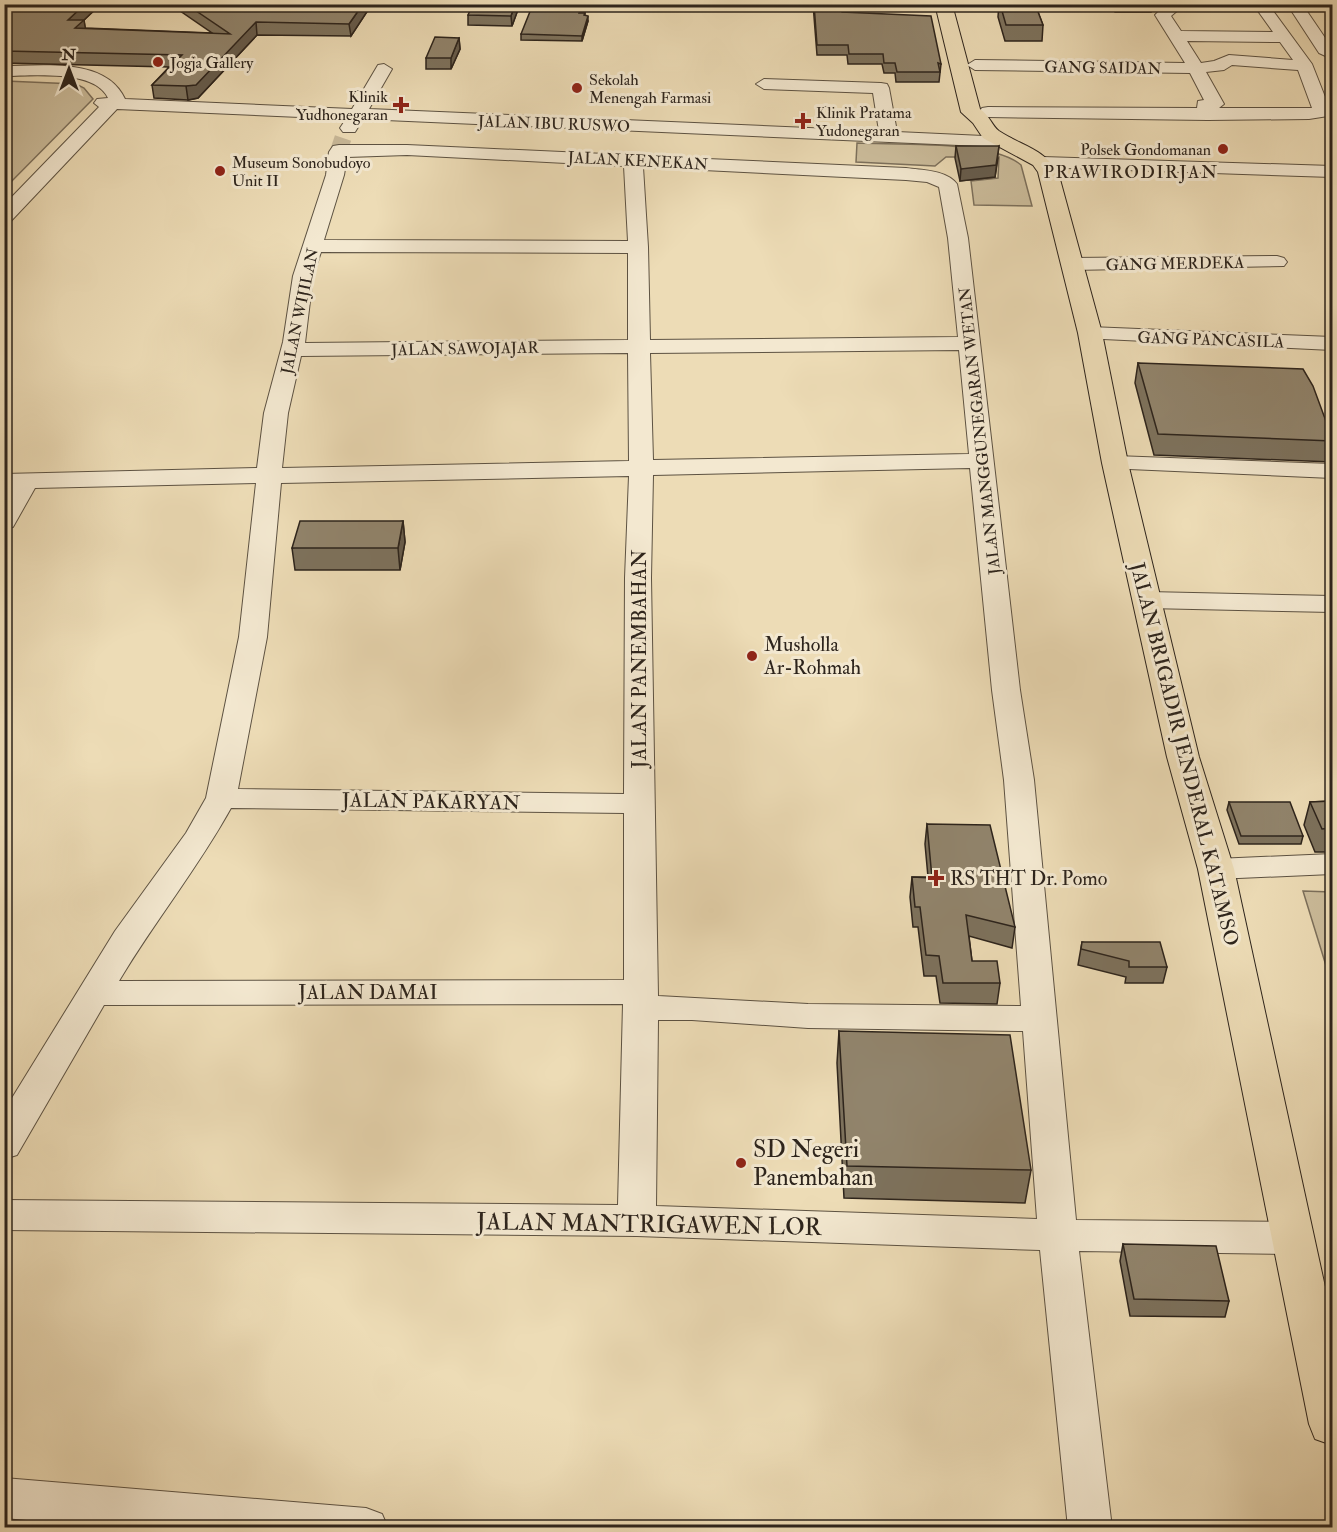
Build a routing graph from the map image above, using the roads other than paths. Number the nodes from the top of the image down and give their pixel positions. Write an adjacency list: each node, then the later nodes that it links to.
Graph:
1 (943, 4): 21 (main road)
2 (958, 4): 10 (main road)
3 (1170, 4): 6 (street)
4 (1260, 4): 7 (street)
5 (1294, 4): 8 (street)
6 (1176, 36): 7 (street); 12 (street)
7 (1284, 37): 11 (street)
8 (1332, 54)
9 (770, 63): 17 (street)
10 (975, 65): 12 (street, GANG SAIDAN); 21 (main road)
11 (1305, 66): 12 (street, GANG SAIDAN); 14 (street, GANG SAIDAN); 20 (street, JALAN IBU RUSWO)
12 (1196, 68): 20 (street)
13 (384, 69): 19 (street, JALAN WIJILAN)
14 (1332, 69)
15 (4, 71): 18 (street)
16 (4, 76): 18 (street)
17 (764, 84): 22 (street); 23 (street)
18 (109, 104): 19 (street, JALAN IBU RUSWO); 28 (street)
19 (357, 114): 22 (street, JALAN IBU RUSWO); 24 (street, JALAN WIJILAN)
20 (1208, 115): 21 (street, JALAN IBU RUSWO)
21 (992, 125): 23 (street, JALAN IBU RUSWO); 26 (main road)
22 (754, 132): 23 (street, JALAN IBU RUSWO)
23 (889, 138)
24 (340, 147): 25 (street, JALAN KENEKAN); 32 (street, JALAN WIJILAN)
25 (633, 159): 29 (street, JALAN KENEKAN); 33 (street, JALAN PANEMBAHAN)
26 (1043, 164): 27 (street); 35 (main road, JALAN BRIGADIR JENDERAL KATAMSO)
27 (1332, 172)
28 (38, 175): 30 (street); 31 (street)
29 (938, 179): 37 (street, JALAN MANGGUNEGARAN WETAN)
30 (4, 202)
31 (4, 218)
32 (312, 246): 33 (street); 40 (street, JALAN WIJILAN)
33 (638, 247): 39 (street, JALAN PANEMBAHAN)
34 (1277, 262): 35 (street, GANG MERDEKA)
35 (1072, 264): 36 (main road, JALAN BRIGADIR JENDERAL KATAMSO)
36 (1090, 333): 38 (street, GANG PANCASILA); 42 (main road, JALAN BRIGADIR JENDERAL KATAMSO)
37 (968, 343): 39 (street, JALAN SAWOJAJAR); 41 (street, JALAN MANGGUNEGARAN WETAN)
38 (1332, 344)
39 (639, 345): 40 (street, JALAN SAWOJAJAR); 43 (street, JALAN PANEMBAHAN)
40 (291, 350): 45 (street, JALAN WIJILAN)
41 (983, 462): 43 (street); 56 (street, JALAN MANGGUNEGARAN WETAN)
42 (1115, 463): 44 (street); 48 (main road, JALAN BRIGADIR JENDERAL KATAMSO)
43 (641, 469): 45 (street); 51 (street, JALAN PANEMBAHAN)
44 (1332, 471)
45 (269, 474): 46 (street); 50 (street, JALAN WIJILAN)
46 (16, 480): 47 (street)
47 (4, 522)
48 (1148, 600): 49 (street); 53 (main road, JALAN BRIGADIR JENDERAL KATAMSO)
49 (1332, 604)
50 (221, 798): 51 (street, JALAN PAKARYAN); 54 (street, JALAN WIJILAN)
51 (640, 804): 55 (street, JALAN PANEMBAHAN)
52 (1332, 864): 53 (street)
53 (1216, 869): 61 (main road, JALAN BRIGADIR JENDERAL KATAMSO)
54 (96, 993): 55 (street, JALAN DAMAI); 57 (street, JALAN WIJILAN)
55 (640, 1000): 56 (street, JALAN DAMAI); 59 (street, JALAN PANEMBAHAN)
56 (1041, 1019): 60 (street, JALAN MANGGUNEGARAN WETAN)
57 (4, 1145)
58 (4, 1215): 59 (street, JALAN MANTRIGAWEN LOR)
59 (637, 1221): 60 (street, JALAN MANTRIGAWEN LOR)
60 (1058, 1235): 61 (street, JALAN MANTRIGAWEN LOR); 66 (street, JALAN MANGGUNEGARAN WETAN)
61 (1293, 1238): 62 (main road, JALAN BRIGADIR JENDERAL KATAMSO)
62 (1323, 1339): 63 (main road, JALAN BRIGADIR JENDERAL KATAMSO)
63 (1332, 1424)
64 (4, 1498): 65 (street)
65 (366, 1527)
66 (1090, 1527)

